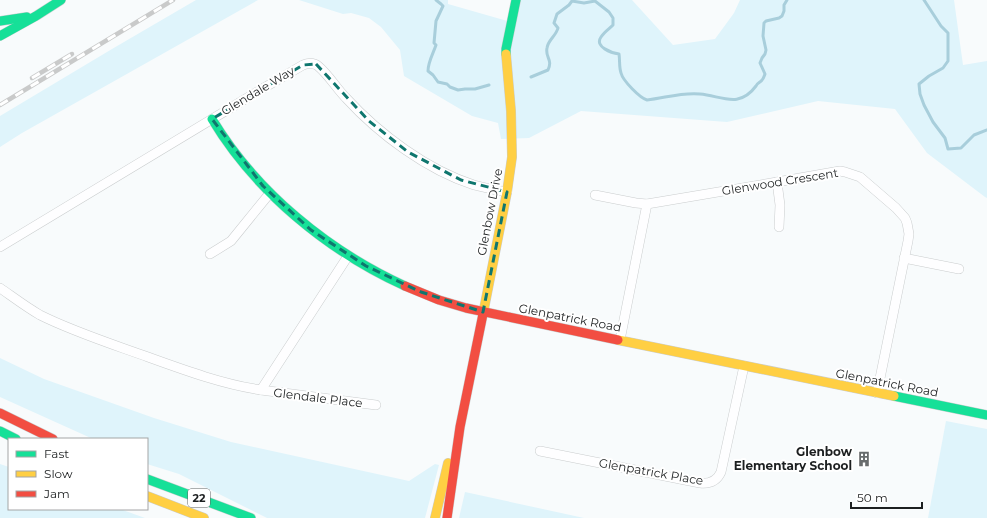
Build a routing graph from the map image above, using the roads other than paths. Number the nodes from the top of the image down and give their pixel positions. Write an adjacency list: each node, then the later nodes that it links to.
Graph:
1 (61, 0): 3 (street)
2 (516, 0): 8 (street, Glenbow Drive)
3 (36, 16): 4 (street); 5 (street)
4 (0, 21)
5 (0, 36)
6 (212, 119): 8 (street, Glendale Way); 9 (street, Glenpatrick Road); 13 (street, Glendale Way)
7 (777, 182): 11 (street, Glenwood Crescent); 12 (street); 16 (street, Glenwood Crescent)
8 (507, 192): 19 (street, Glenbow Drive)
9 (270, 193): 14 (street); 15 (street, Glenpatrick Road)
10 (595, 195): 11 (street, Glenwood Crescent)
11 (648, 204): 20 (street)
12 (779, 227)
13 (0, 247)
14 (210, 254)
15 (348, 256): 19 (street, Glenpatrick Road); 22 (street)
16 (904, 258): 17 (street); 23 (street, Glenwood Crescent)
17 (959, 269)
18 (0, 288): 22 (street)
19 (483, 312): 20 (street, Glenpatrick Road); 27 (street, Glenbow Drive)
20 (620, 340): 21 (street, Glenpatrick Road)
21 (744, 366): 23 (street, Glenpatrick Road); 31 (street, Glenpatrick Place)
22 (261, 390): 24 (street, Glendale Place)
23 (876, 393): 26 (street, Glenpatrick Road)
24 (376, 405)
25 (0, 413): 30 (street)
26 (987, 415)
27 (460, 427): 36 (street, Glenbow Drive); 37 (street, Glenbow Drive)
28 (0, 431): 29 (street)
29 (14, 438)
30 (51, 438)
31 (540, 451)
32 (148, 479): 35 (street, 22)
33 (148, 496): 34 (street, 22)
34 (204, 518)
35 (250, 518)
36 (435, 518)
37 (447, 518)

